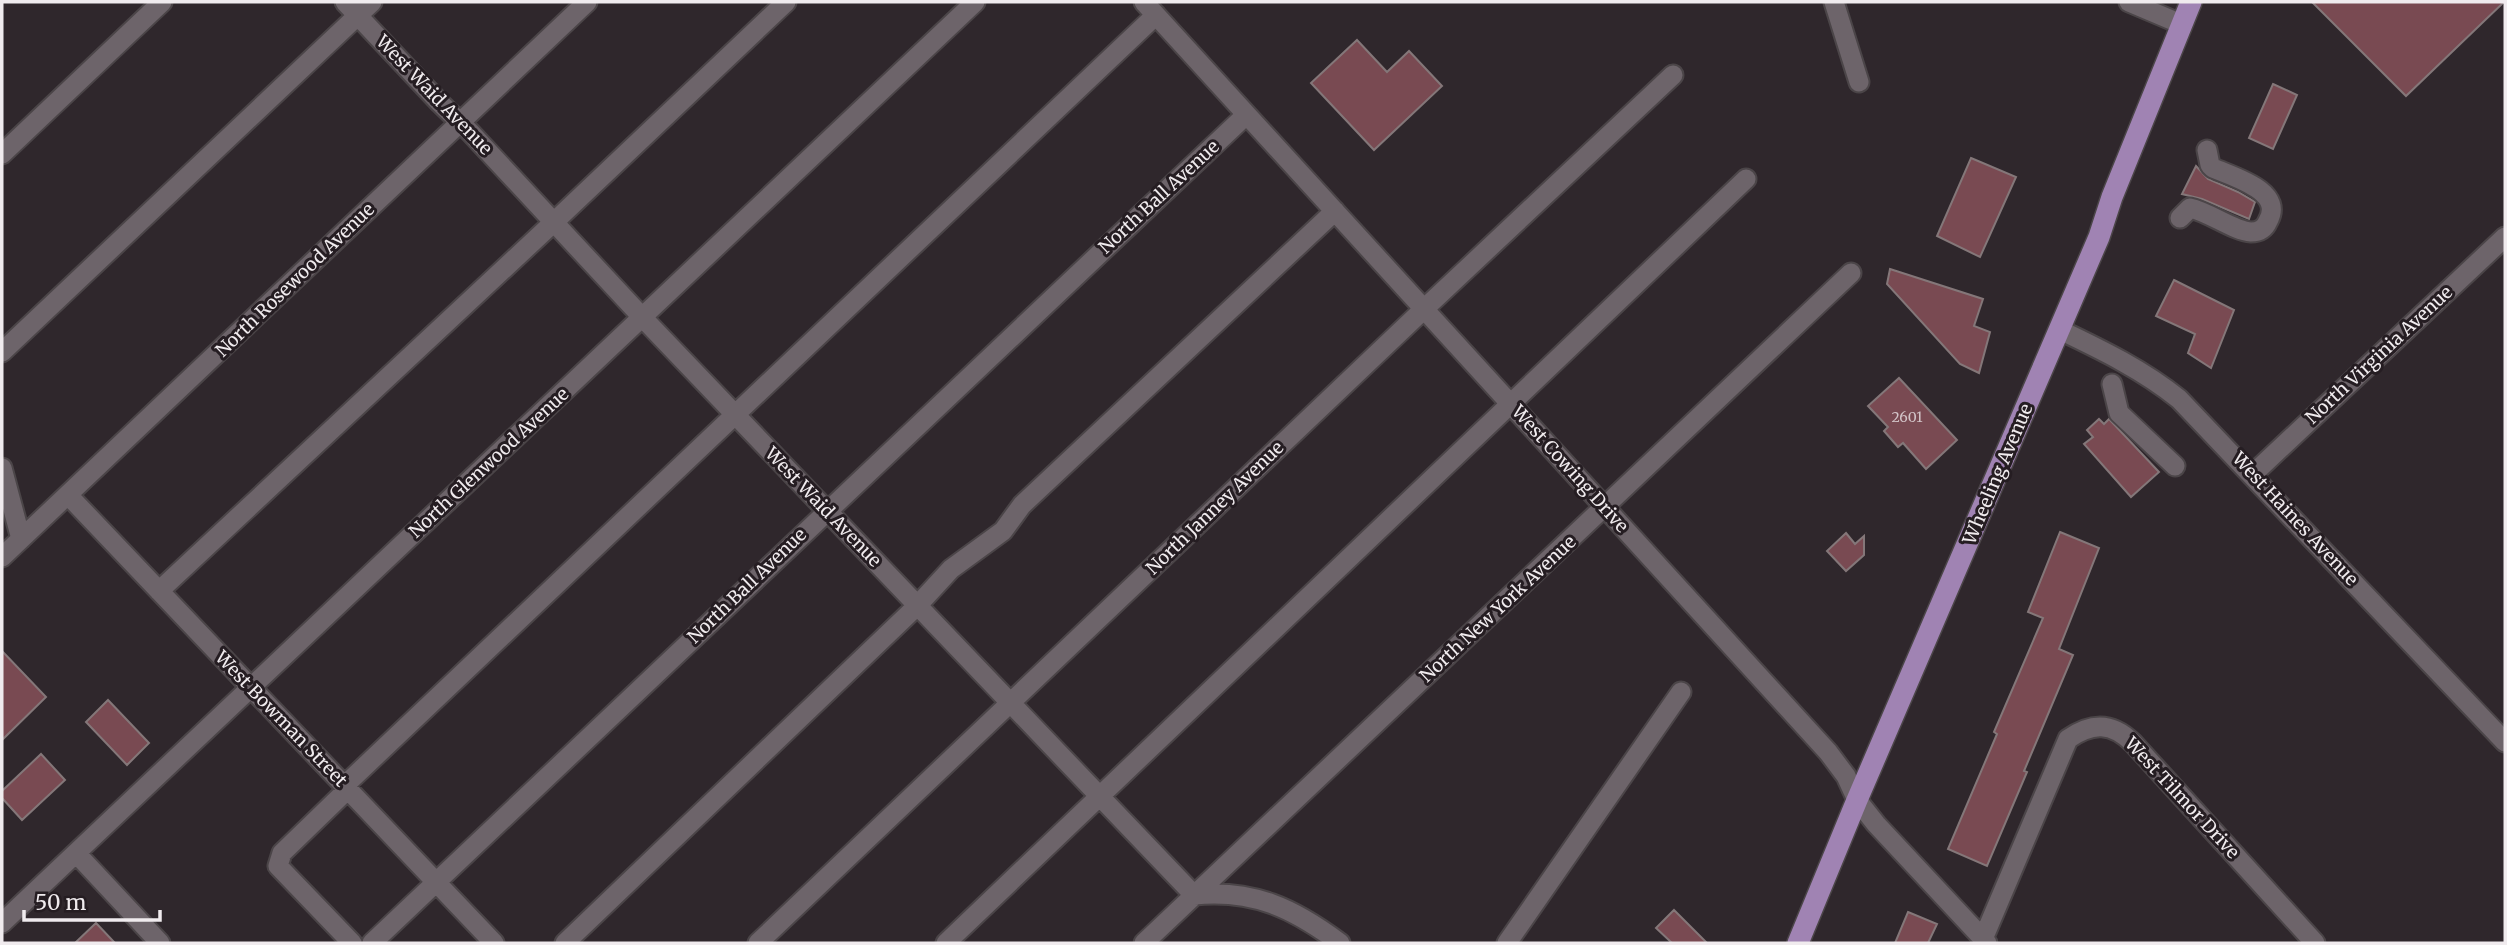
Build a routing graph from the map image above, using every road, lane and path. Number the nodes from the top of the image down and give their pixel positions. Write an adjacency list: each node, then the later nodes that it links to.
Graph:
1 (162, 2): 16 (street)
2 (587, 2): 14 (street, North Rosewood Avenue)
3 (786, 2): 20 (street)
4 (975, 2): 26 (street, North Glenwood Avenue)
5 (1834, 2): 12 (street)
6 (2129, 2): 10 (street)
7 (2191, 2): 10 (main road, Wheeling Avenue)
8 (358, 6): 14 (street, West Waid Avenue); 28 (street)
9 (1150, 8): 13 (street, West Cowing Drive); 31 (street)
10 (2181, 24): 27 (main road, Wheeling Avenue)
11 (1673, 75): 25 (street, North Janney Avenue)
12 (1859, 82)
13 (1246, 115): 18 (street, West Cowing Drive); 37 (street, North Ball Avenue)
14 (460, 123): 20 (street, West Waid Avenue); 35 (street, North Rosewood Avenue)
15 (2207, 150): 19 (street)
16 (2, 154)
17 (1746, 179): 30 (street)
18 (1335, 211): 25 (street, West Cowing Drive); 41 (street)
19 (2180, 218)
20 (554, 222): 26 (street, West Waid Avenue); 40 (street)
21 (2505, 237): 22 (street, North Virginia Avenue)
22 (2488, 253): 23 (street); 34 (street, North Virginia Avenue)
23 (2505, 264)
24 (1852, 273): 36 (street, North New York Avenue)
25 (1424, 309): 30 (street, West Cowing Drive); 44 (street, North Janney Avenue)
26 (642, 317): 31 (street, West Waid Avenue); 42 (street, North Glenwood Avenue)
27 (2060, 330): 34 (street, West Haines Avenue); 48 (main road, Wheeling Avenue)
28 (2, 352)
29 (2112, 384): 32 (street)
30 (1512, 405): 36 (street, West Cowing Drive); 47 (street)
31 (734, 414): 37 (street, West Waid Avenue); 46 (street)
32 (2175, 466)
33 (2, 468): 38 (street)
34 (2253, 474): 45 (street, West Haines Avenue)
35 (68, 495): 38 (street, North Rosewood Avenue); 40 (street, West Bowman Street)
36 (1605, 507): 48 (street, West Cowing Drive); 51 (street, North New York Avenue)
37 (827, 510): 41 (street, West Waid Avenue); 50 (street, North Ball Avenue)
38 (21, 539): 39 (street, North Rosewood Avenue)
39 (2, 557)
40 (159, 591): 42 (street, West Bowman Street)
41 (917, 606): 44 (street, West Waid Avenue); 58 (street)
42 (251, 688): 46 (street, West Bowman Street); 49 (street, North Glenwood Avenue)
43 (1681, 692): 63 (street)
44 (1009, 704): 47 (street, West Waid Avenue); 59 (street, North Janney Avenue)
45 (2505, 742)
46 (346, 788): 50 (street, West Bowman Street); 55 (street)
47 (1098, 796): 51 (street, West Waid Avenue); 60 (street)
48 (1857, 800): 53 (street, West Cowing Drive); 64 (main road, Wheeling Avenue)
49 (76, 853): 52 (street, North Glenwood Avenue); 54 (street)
50 (436, 883): 56 (street, North Ball Avenue); 57 (street, West Bowman Street)
51 (1194, 895): 61 (street, North New York Avenue); 62 (street)
52 (2, 923)
53 (1985, 941): 65 (street, West Tilmor Drive)
54 (160, 943)
55 (352, 943)
56 (372, 943)
57 (494, 943)
58 (565, 943)
59 (758, 943)
60 (946, 943)
61 (1144, 943)
62 (1340, 943)
63 (1507, 943)
64 (1798, 943)
65 (2315, 943)

